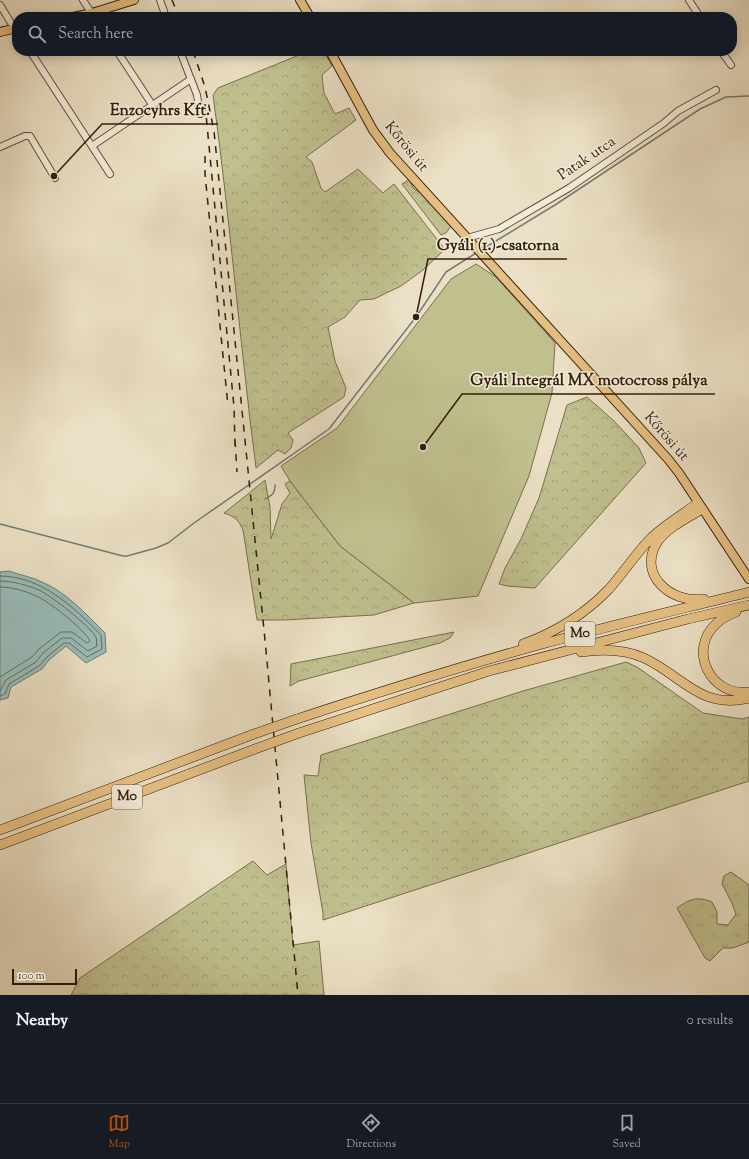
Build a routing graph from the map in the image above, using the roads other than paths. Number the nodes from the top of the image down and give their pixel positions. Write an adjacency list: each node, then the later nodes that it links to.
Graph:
1 (83, 0): 7 (street)
2 (134, 0): 8 (main road)
3 (160, 0): 9 (street)
4 (300, 0): 10 (main road)
5 (689, 0): 11 (street)
6 (0, 5): 12 (street)
7 (91, 12)
8 (101, 12)
9 (164, 12)
10 (307, 12)
11 (697, 12)
12 (12, 24)
13 (12, 30): 14 (main road)
14 (0, 32)
15 (33, 56): 25 (street)
16 (120, 56): 23 (street)
17 (182, 56): 21 (street)
18 (333, 56): 29 (main road, Kőrösi út)
19 (725, 56): 20 (street)
20 (731, 64)
21 (192, 79): 23 (street); 24 (street)
22 (716, 90): 29 (street, Patak utca)
23 (153, 106): 25 (street)
24 (200, 114)
25 (92, 146): 27 (street)
26 (0, 147): 28 (street)
27 (110, 174)
28 (55, 178)
29 (467, 238): 30 (main road, Kőrösi út)
30 (700, 506): 31 (main road, Kőrösi út); 33 (highway); 36 (highway)
31 (749, 579)
32 (749, 592): 33 (highway, M0)
33 (729, 597): 36 (highway, M0)
34 (749, 605): 37 (highway, M0)
35 (749, 609): 38 (highway)
36 (488, 660): 40 (highway, M0, bridge)
37 (524, 662): 39 (highway); 41 (highway, M0, bridge)
38 (749, 692)
39 (749, 698)
40 (0, 830)
41 (0, 845)

